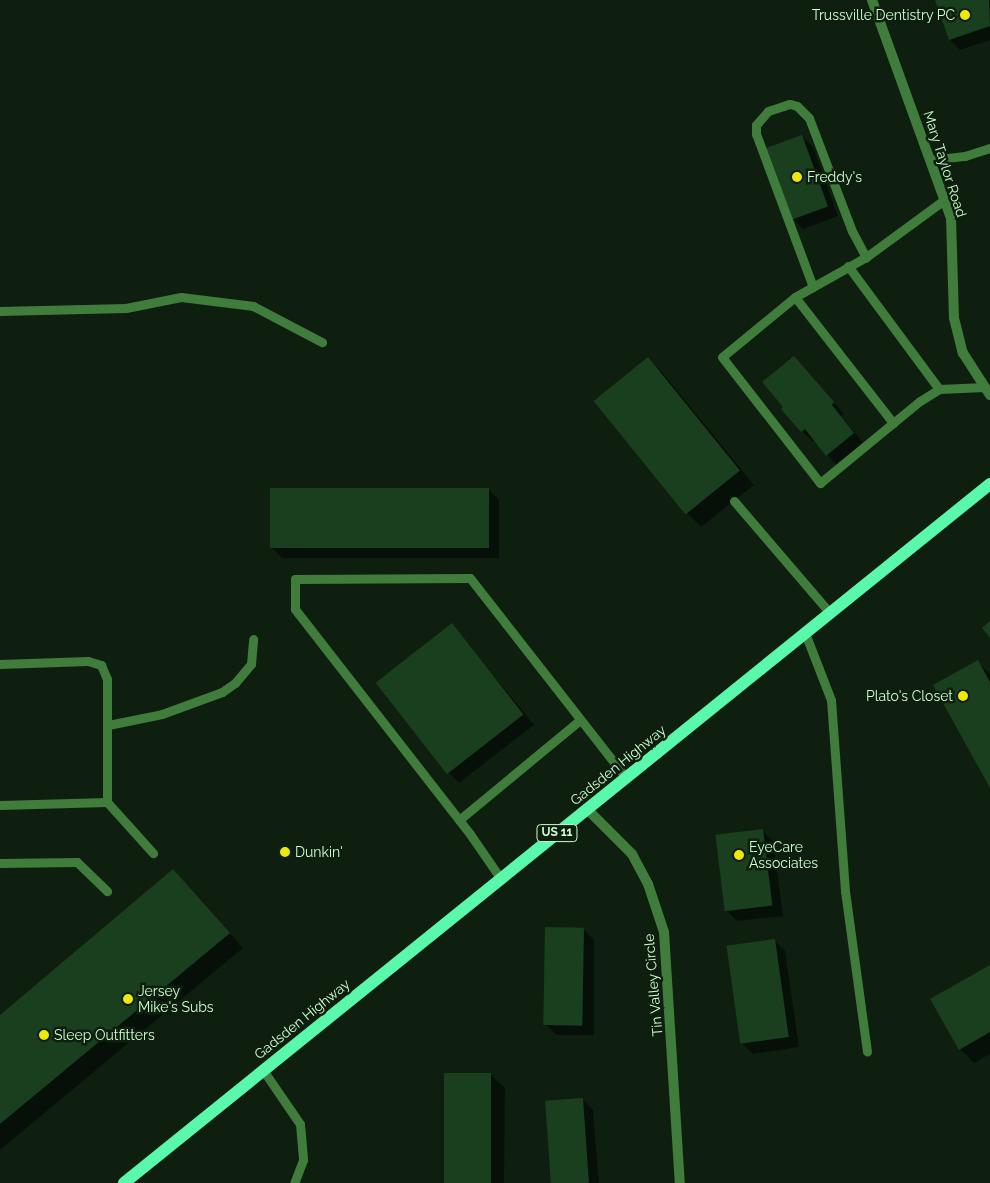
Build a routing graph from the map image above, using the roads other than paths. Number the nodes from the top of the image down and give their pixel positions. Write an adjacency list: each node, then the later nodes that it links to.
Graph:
1 (872, 0): 3 (street, Mary Taylor Road)
2 (990, 148): 3 (lane)
3 (931, 160): 4 (street, Mary Taylor Road)
4 (944, 200): 5 (lane); 12 (street, Mary Taylor Road)
5 (866, 256): 6 (lane); 7 (lane)
6 (848, 266): 7 (lane); 11 (lane)
7 (812, 287): 8 (lane)
8 (795, 297): 13 (lane); 13 (lane)
9 (0, 311): 10 (lane)
10 (322, 342)
11 (939, 389): 12 (lane); 13 (lane)
12 (987, 391)
13 (893, 423)
14 (990, 484): 16 (main road, Gadsden Highway / US 11)
15 (734, 501): 16 (lane)
16 (830, 613): 17 (main road, Gadsden Highway / US 11)
17 (805, 633): 22 (main road, Gadsden Highway / US 11); 31 (lane)
18 (253, 639): 21 (lane)
19 (0, 664): 21 (lane)
20 (580, 720): 22 (lane); 26 (lane); 26 (lane)
21 (108, 725): 23 (lane)
22 (626, 778): 25 (main road, Gadsden Highway / US 11)
23 (106, 802): 24 (lane); 27 (lane)
24 (0, 805)
25 (587, 809): 29 (main road, Gadsden Highway / US 11); 35 (street, Tin Valley Circle)
26 (459, 820): 29 (lane)
27 (153, 853)
28 (0, 863): 30 (lane)
29 (500, 879): 32 (main road, Gadsden Highway / US 11)
30 (107, 891)
31 (868, 1052)
32 (263, 1070): 33 (main road, Gadsden Highway / US 11); 34 (lane)
33 (124, 1183)
34 (294, 1183)
35 (680, 1183)

